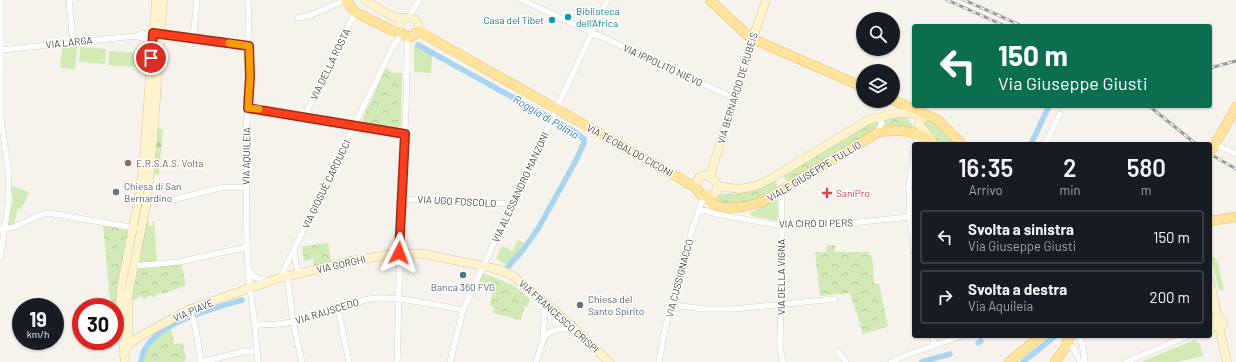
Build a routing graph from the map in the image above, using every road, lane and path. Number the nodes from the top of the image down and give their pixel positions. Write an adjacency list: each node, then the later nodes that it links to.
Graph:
1 (1, 0): 26 (street)
2 (69, 0): 24 (street)
3 (156, 0): 21 (street)
4 (164, 0): 21 (street)
5 (196, 0): 22 (street)
6 (248, 0): 25 (street, VIA AQUILEIA)
7 (346, 0): 14 (main road); 15 (street)
8 (365, 0): 16 (street)
9 (419, 0): 16 (street)
10 (522, 0): 19 (street, VIA IPPOLITO NIEVO)
11 (608, 0): 19 (street, VIA ALESSANDRO MANZONI)
12 (710, 0): 17 (main road)
13 (766, 0): 17 (street, VIA BERNARDO DE RUBEIS); 23 (street, VIA BERNARDO DE RUBEIS)
14 (356, 12): 20 (main road); 34 (street, VIA DELLA ROSTA)
15 (298, 18)
16 (407, 18): 18 (street); 20 (street)
17 (739, 27): 23 (main road)
18 (418, 31): 20 (main road); 32 (main road, VIA TEOBALDO CICONI)
19 (592, 32): 28 (street, VIA IPPOLITO NIEVO); 32 (street, VIA ALESSANDRO MANZONI)
20 (403, 34): 38 (street, VIA GIOSUÈ CARDUCCI); 41 (street)
21 (157, 36): 22 (street, VIA LARGA); 24 (street, VIA LARGA); 37 (street)
22 (193, 39): 25 (street, VIA LARGA)
23 (752, 39): 27 (main road); 28 (street, VIA BERNARDO DE RUBEIS)
24 (73, 42): 26 (street, VIA LARGA)
25 (249, 46): 30 (street, VIA AQUILEIA)
26 (1, 50): 64 (street)
27 (856, 84)
28 (734, 98): 50 (street, VIA BERNARDO DE RUBEIS)
29 (900, 103): 36 (main road)
30 (248, 108): 34 (street); 52 (street, VIA AQUILEIA)
31 (1236, 108): 47 (main road)
32 (555, 112): 53 (main road, VIA TEOBALDO CICONI); 58 (street, VIA ALESSANDRO MANZONI)
33 (1060, 114): 46 (street)
34 (304, 117): 38 (street)
35 (877, 117): 36 (street, VIALE GIUSEPPE TULLIO); 39 (street); 51 (street, VIALE GIUSEPPE TULLIO)
36 (931, 117): 44 (street); 45 (main road)
37 (150, 126): 57 (street); 65 (street)
38 (355, 126): 41 (street); 68 (street, VIA GIOSUÈ CARDUCCI)
39 (877, 133): 40 (main road, VIALE GIUSEPPE TULLIO); 54 (main road, VIALE GIUSEPPE TULLIO)
40 (917, 133): 42 (street); 43 (main road)
41 (405, 134): 56 (street)
42 (916, 142)
43 (932, 142)
44 (933, 142)
45 (960, 142)
46 (1046, 142)
47 (1214, 146): 48 (street)
48 (1236, 154)
49 (912, 167): 60 (street)
50 (710, 176): 51 (street); 53 (street)
51 (717, 186): 55 (street)
52 (246, 187): 57 (street); 67 (street, VIA AQUILEIA)
53 (696, 188): 55 (main road)
54 (781, 192): 55 (main road, VIALE GIUSEPPE TULLIO); 63 (street, VIA DELLA VIGNA)
55 (705, 196): 59 (street, VIA CUSSIGNACCO)
56 (402, 199): 58 (street, VIA UGO FOSCOLO); 69 (street)
57 (147, 201): 65 (street)
58 (512, 204): 72 (street, VIA ALESSANDRO MANZONI)
59 (699, 209): 63 (street, VIA CIRO DI PERS); 82 (street, VIA CUSSIGNACCO)
60 (910, 217): 63 (street, VIA CIRO DI PERS); 66 (street)
61 (1236, 217): 62 (main road)
62 (1212, 221)
63 (782, 226): 83 (street, VIA DELLA VIGNA)
64 (2, 229): 65 (street); 70 (street)
65 (137, 229): 71 (street); 103 (street)
66 (912, 234)
67 (247, 247): 71 (street); 73 (street, VIA AQUILEIA)
68 (294, 250): 74 (street); 75 (street, VIA GIOSUÈ CARDUCCI)
69 (399, 253): 72 (street, VIA GORGHI); 74 (street, VIA GORGHI); 80 (street)
70 (0, 258)
71 (133, 266): 93 (street)
72 (483, 266): 81 (street, VIA FRANCESCO CRISPI); 85 (street, VIA ALESSANDRO MANZONI)
73 (248, 269): 76 (street); 77 (street, VIA AQUILEIA)
74 (300, 274): 75 (street, VIA GORGHI)
75 (284, 278): 76 (street, VIA GORGHI); 88 (street, VIA GIOSUÈ CARDUCCI)
76 (270, 281): 77 (street, VIA GORGHI)
77 (250, 288): 86 (street, VIA PIAVE); 89 (street, VIA AQUILEIA)
78 (1212, 296): 90 (street)
79 (835, 299): 83 (street)
80 (399, 300): 84 (street, VIA RAUSCEDO); 85 (street, VIA RAUSCEDO); 113 (street)
81 (545, 303): 87 (street); 92 (street, VIA FRANCESCO CRISPI)
82 (671, 305): 83 (street); 117 (street, VIA CUSSIGNACCO)
83 (781, 305): 118 (street, VIA DELLA VIGNA)
84 (338, 310): 88 (street, VIA RAUSCEDO); 112 (street)
85 (463, 310): 114 (street, VIA ALESSANDRO MANZONI)
86 (191, 315): 95 (street, VIA PIAVE); 109 (street)
87 (545, 319): 91 (street); 94 (street)
88 (293, 322): 89 (street, VIA RAUSCEDO); 111 (street, VIA GIOSUÈ CARDUCCI)
89 (255, 325): 106 (street, VIA AQUILEIA)
90 (1216, 325): 126 (street)
91 (543, 327): 94 (street); 102 (street)
92 (573, 327): 94 (street); 116 (street, VIA FRANCESCO CRISPI)
93 (128, 328): 95 (street); 103 (street)
94 (554, 330): 102 (street)
95 (139, 337): 103 (street, VIA PIAVE); 108 (street)
96 (933, 338): 104 (street)
97 (952, 338): 104 (street)
98 (1039, 338): 121 (main road)
99 (1069, 338): 105 (main road)
100 (1080, 338): 124 (street)
101 (1183, 338): 125 (street)
102 (543, 340): 115 (street)
103 (126, 341): 108 (street)
104 (935, 346): 120 (street)
105 (1065, 348): 122 (main road); 123 (street)
106 (257, 351): 109 (street); 110 (street, VIA AQUILEIA)
107 (838, 352): 119 (street)
108 (126, 360)
109 (201, 362)
110 (258, 362)
111 (302, 362)
112 (349, 362)
113 (397, 362)
114 (450, 362)
115 (536, 362)
116 (610, 362)
117 (660, 362)
118 (783, 362)
119 (846, 362)
120 (891, 362)
121 (1009, 362)
122 (1055, 362)
123 (1080, 362)
124 (1085, 362)
125 (1126, 362)
126 (1227, 362)

